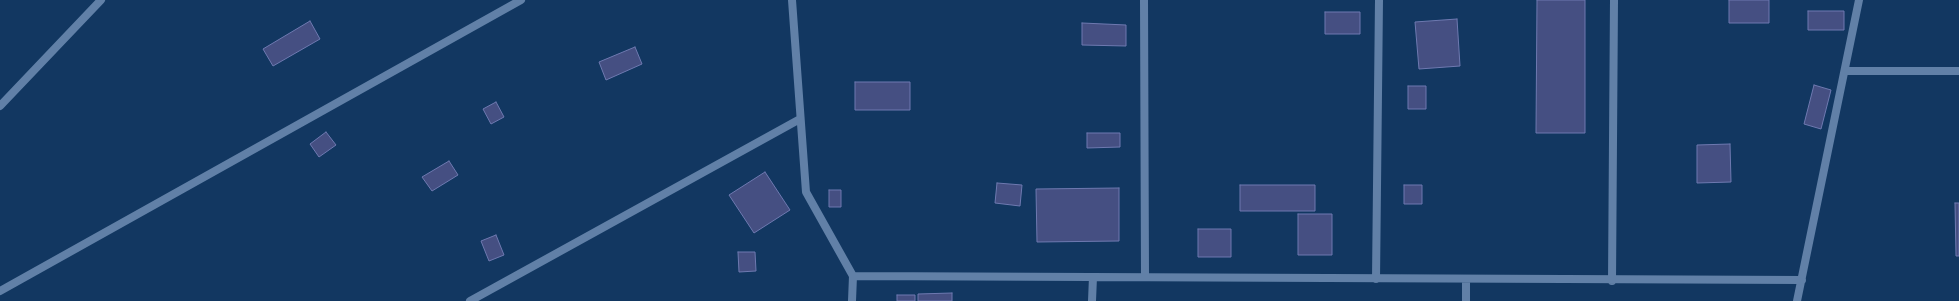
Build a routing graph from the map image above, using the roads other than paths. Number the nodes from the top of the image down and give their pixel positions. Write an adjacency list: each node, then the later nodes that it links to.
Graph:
1 (101, 0): 10 (street)
2 (521, 0): 19 (street)
3 (792, 0): 11 (street)
4 (1144, 0): 14 (street)
5 (1379, 0): 15 (street)
6 (1614, 0): 17 (street)
7 (1859, 0): 8 (street)
8 (1845, 71): 9 (street); 18 (street)
9 (1959, 71)
10 (0, 106)
11 (800, 120): 12 (street); 20 (street)
12 (853, 276): 13 (street); 21 (street)
13 (1093, 277): 14 (street); 22 (street)
14 (1145, 277): 15 (street)
15 (1376, 279): 16 (street)
16 (1466, 280): 17 (street); 23 (street)
17 (1612, 280): 18 (street)
18 (1802, 280): 24 (street)
19 (0, 291)
20 (470, 301)
21 (852, 301)
22 (1092, 301)
23 (1466, 301)
24 (1797, 301)

